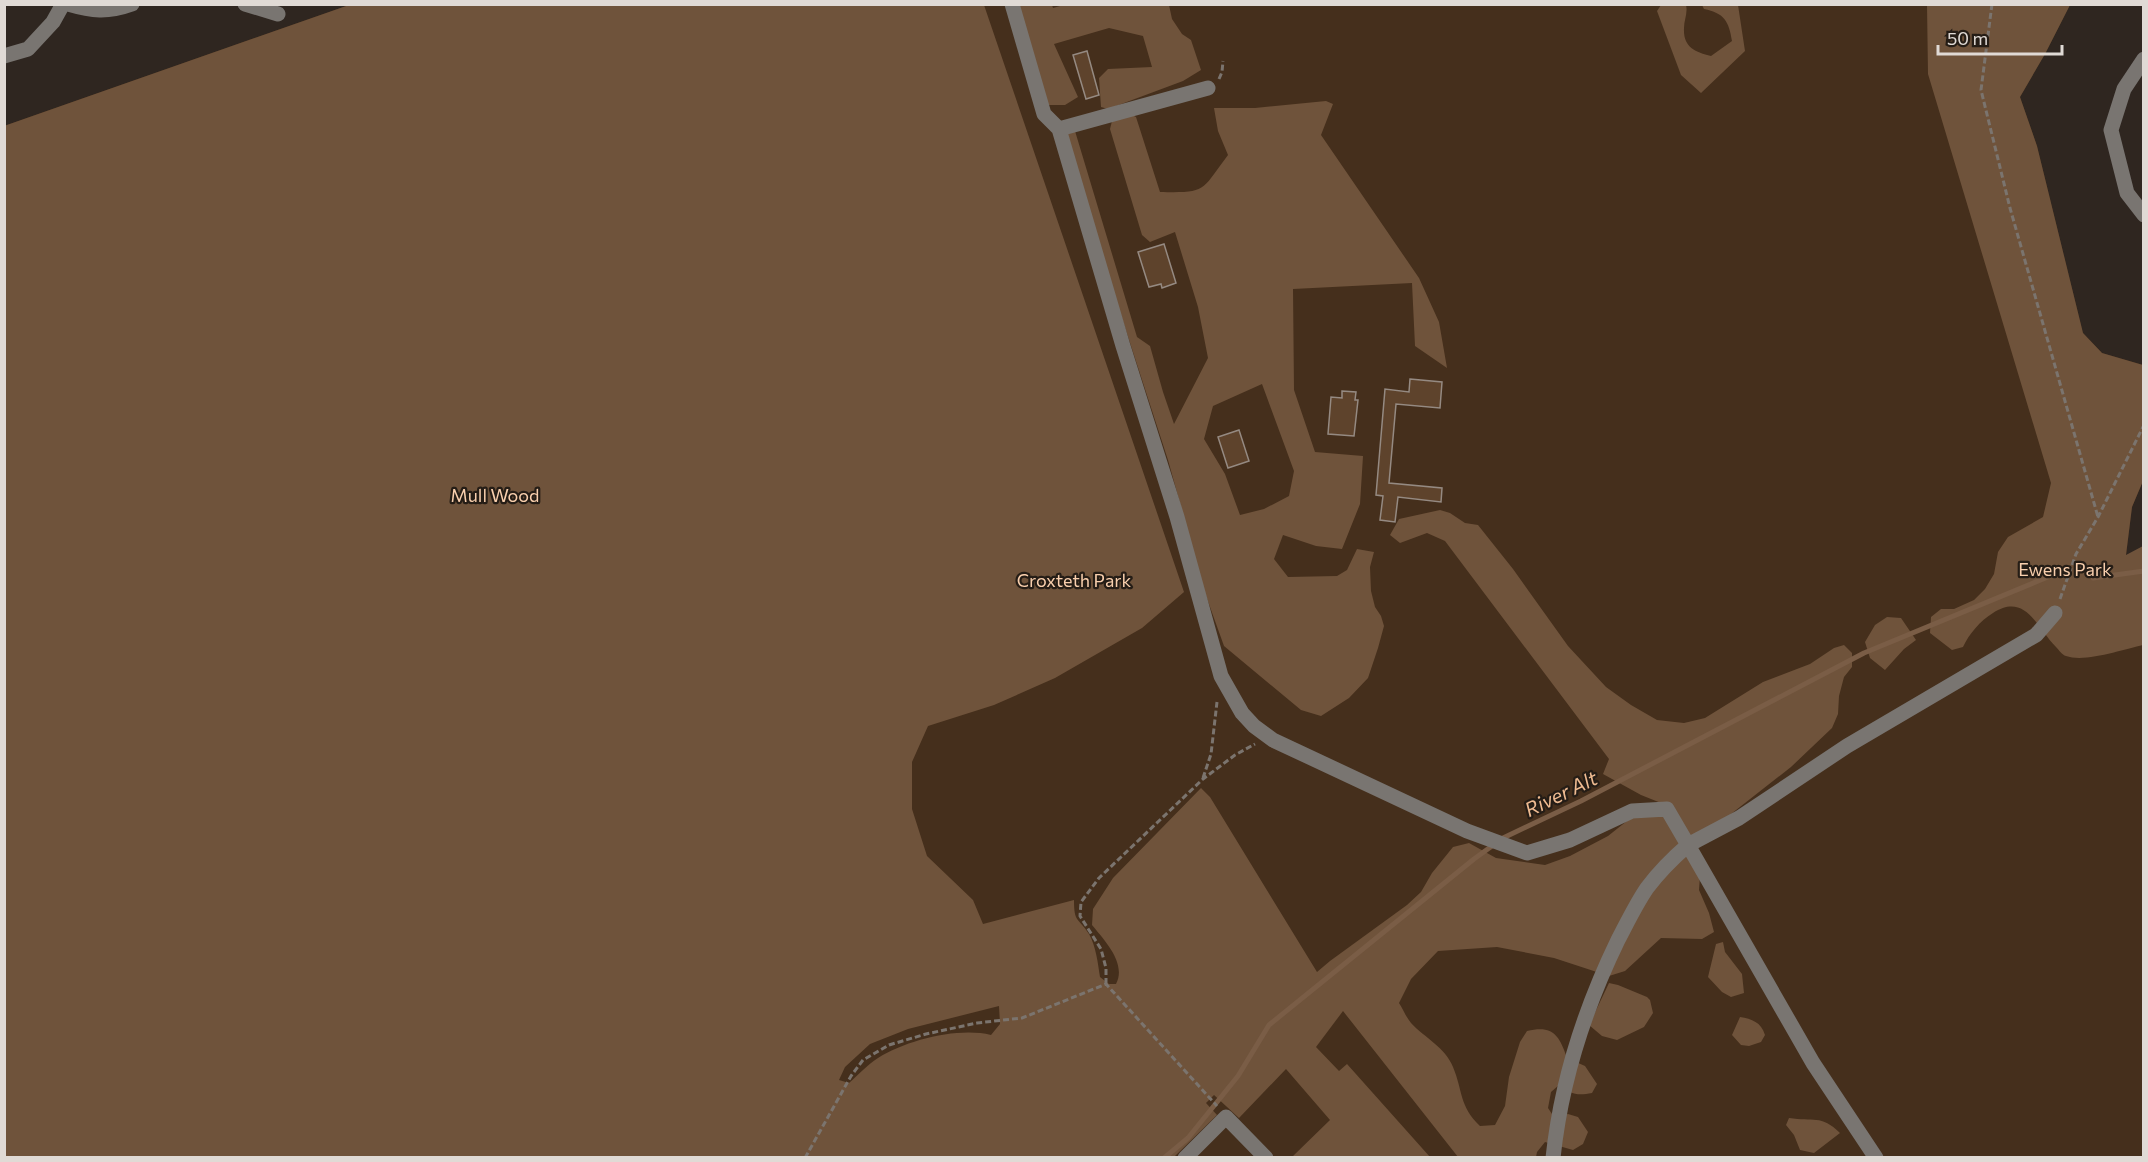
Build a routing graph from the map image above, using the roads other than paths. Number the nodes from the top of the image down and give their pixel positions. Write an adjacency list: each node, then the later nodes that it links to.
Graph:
1 (63, 4): 7 (street)
2 (68, 4): 3 (street)
3 (132, 4)
4 (245, 4): 6 (street)
5 (1012, 4): 10 (street)
6 (278, 14)
7 (4, 56)
8 (2144, 59): 11 (street)
9 (1208, 88): 10 (street)
10 (1059, 129): 13 (street)
11 (2144, 215)
12 (2055, 613): 13 (street)
13 (1688, 845): 16 (street); 17 (street)
14 (1185, 1158): 15 (street)
15 (1266, 1158)
16 (1553, 1158)
17 (1876, 1158)

